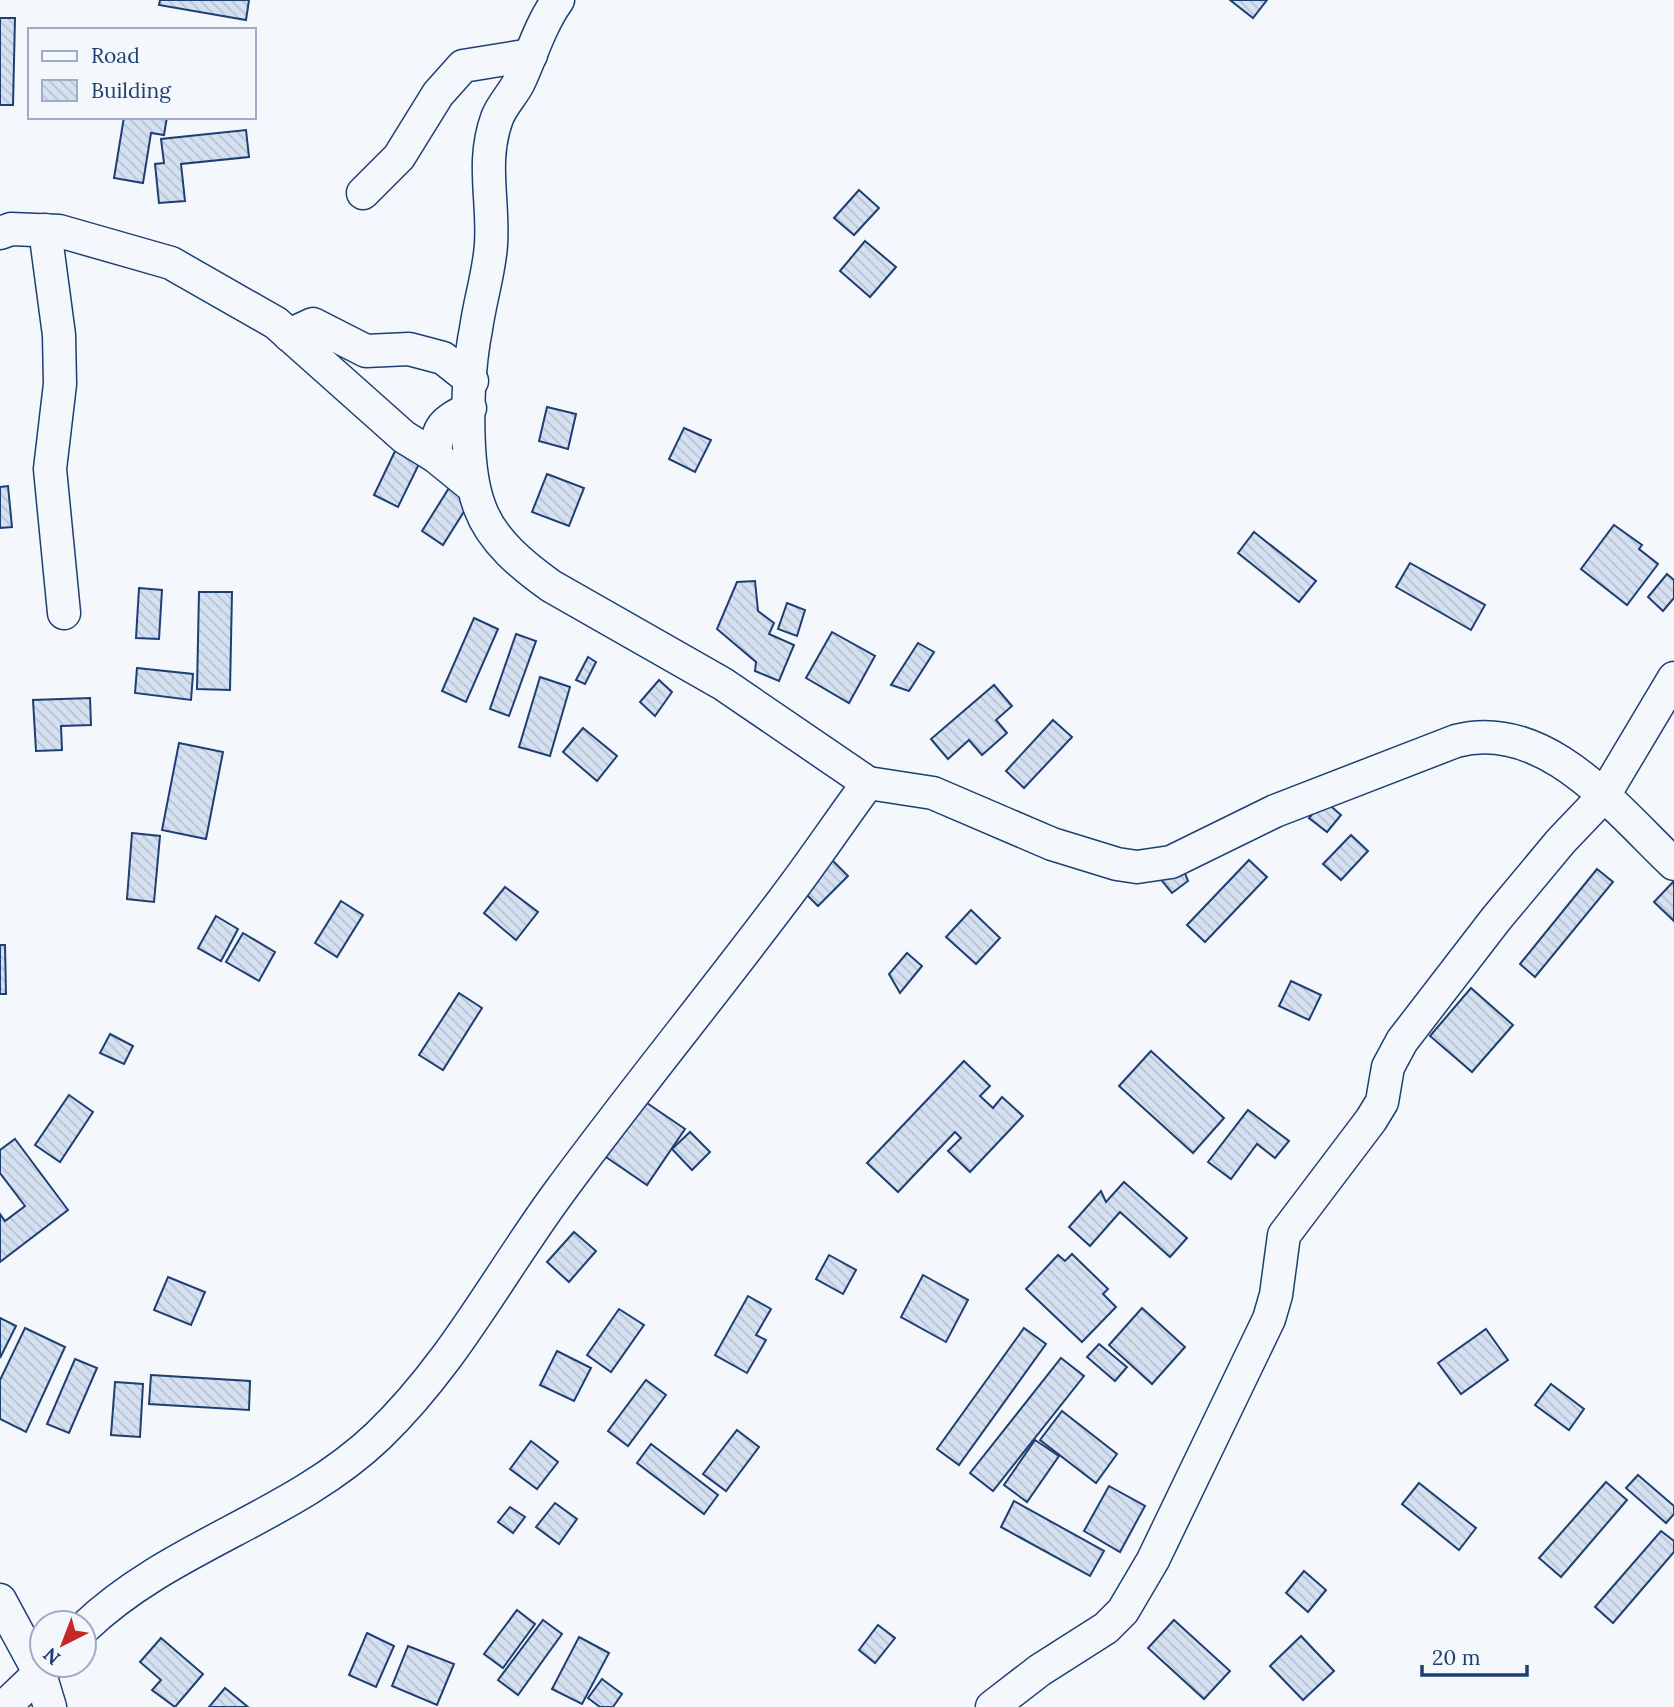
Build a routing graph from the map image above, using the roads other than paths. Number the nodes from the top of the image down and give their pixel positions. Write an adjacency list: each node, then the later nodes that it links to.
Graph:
1 (558, 0): 2 (street)
2 (531, 55): 3 (street); 8 (street)
3 (363, 193)
4 (46, 230): 5 (street); 6 (street); 12 (street)
5 (0, 233)
6 (289, 335): 7 (street); 9 (street)
7 (366, 351): 8 (street); 9 (street)
8 (471, 395): 10 (street); 11 (street)
9 (379, 414): 10 (street)
10 (435, 456): 11 (street)
11 (473, 486): 14 (street)
12 (64, 612)
13 (1674, 678): 15 (street)
14 (869, 783): 15 (street); 18 (street)
15 (1603, 797): 16 (street); 24 (street)
16 (1674, 864)
17 (0, 1600): 19 (street)
18 (98, 1615)
19 (28, 1644)
20 (33, 1679): 22 (street)
21 (46, 1679): 23 (street)
22 (4, 1707)
23 (50, 1707)
24 (992, 1707)

